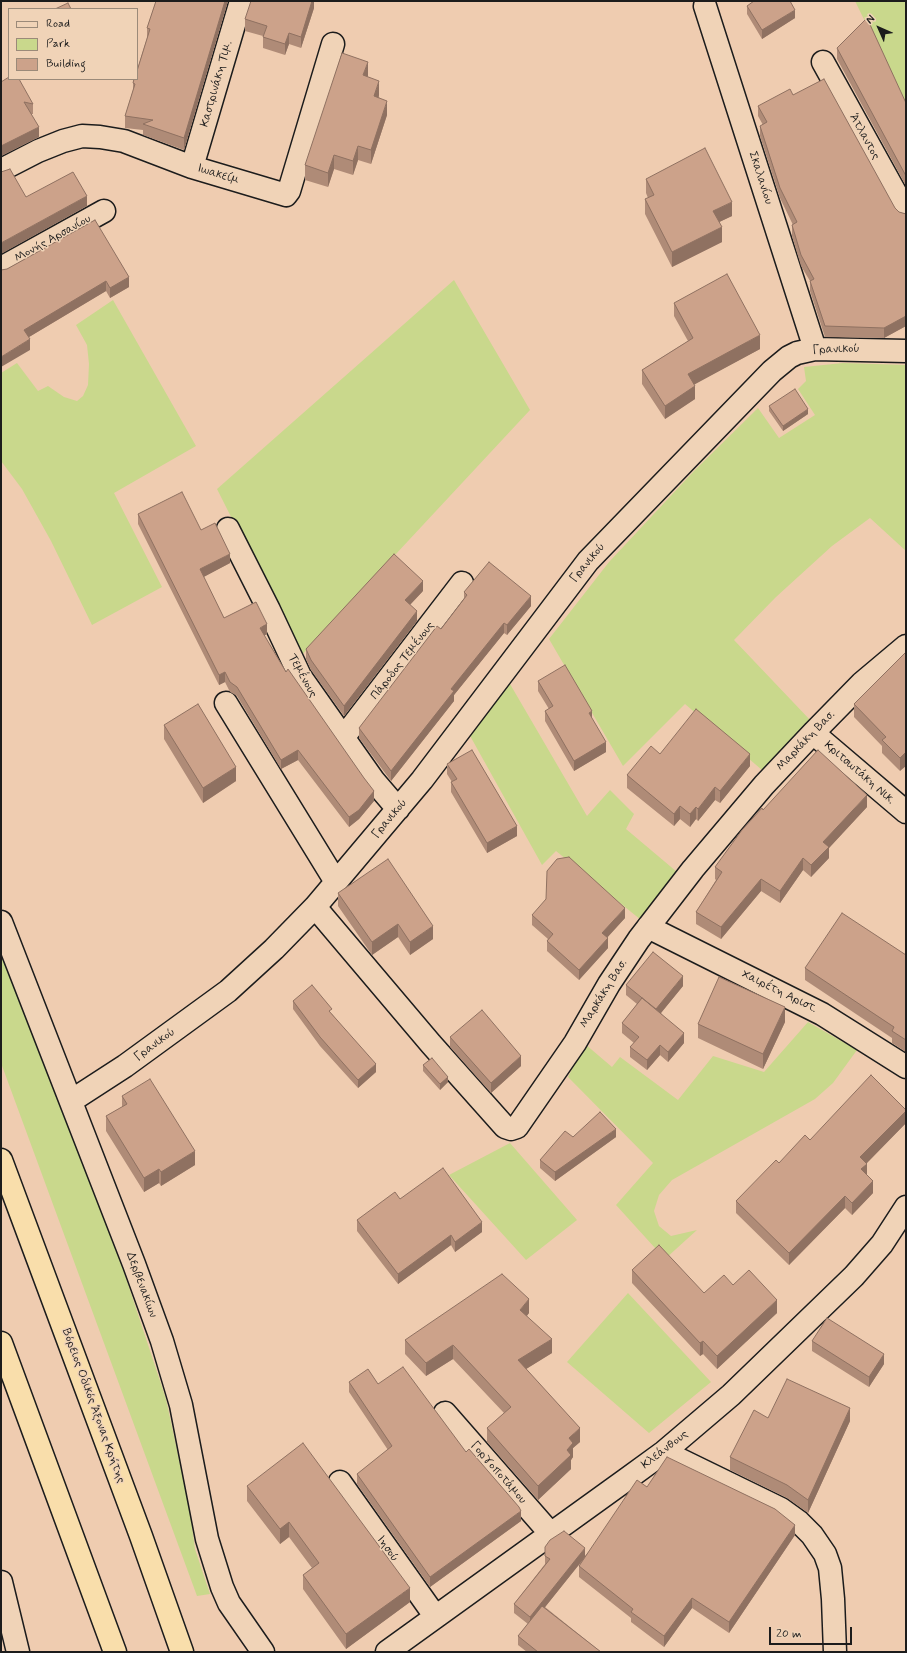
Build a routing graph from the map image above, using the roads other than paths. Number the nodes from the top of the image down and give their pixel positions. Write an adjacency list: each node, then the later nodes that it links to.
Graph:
1 (241, 1): 5 (street, Καστρινάκη Τιμ.)
2 (705, 6): 10 (street, Σκαλανίου)
3 (333, 44): 5 (street, Ιωακείμ)
4 (823, 62): 8 (street, Άτλαντος)
5 (192, 167): 6 (street, Ιωακείμ)
6 (1, 170)
7 (104, 211): 9 (street, Μονής Αρσανίου)
8 (906, 212)
9 (1, 268)
10 (815, 349): 11 (street, Γρανικού); 18 (street, Γρανικού)
11 (906, 351)
12 (228, 529): 17 (street, Τεμένους)
13 (462, 584): 17 (street, Πάροδος Τεμένους)
14 (906, 646): 16 (street, Μαρκάκη Βασ.)
15 (226, 703): 20 (street)
16 (813, 733): 19 (street, Κριτσωτάκη Νικ.); 23 (street, Μαρκάκη Βασ.)
17 (343, 738): 18 (street, Τεμένους)
18 (398, 809): 20 (street, Γρανικού)
19 (906, 812)
20 (336, 882): 21 (street, Γρανικού)
21 (315, 907): 23 (street, Μαρκάκη Βασ.); 25 (street, Γρανικού)
22 (1, 922): 25 (street, Δερβενακίων)
23 (648, 927): 24 (street, Χαιρέτη Αριστ.)
24 (906, 1067)
25 (71, 1101): 38 (street, Δερβενακίων)
26 (1, 1160): 37 (highway, Βόρειος Οδικός Άξονας Κρήτης)
27 (906, 1207): 30 (street, Κλεάνθους)
28 (1, 1344): 36 (highway)
29 (445, 1413): 32 (street, Γοργοποτάμου)
30 (664, 1452): 32 (street, Κλεάνθους); 40 (street)
31 (340, 1482): 34 (street, Ιησού)
32 (550, 1533): 34 (street, Κλεάνθους)
33 (1, 1582): 35 (street)
34 (435, 1616): 39 (street, Κλεάνθους)
35 (18, 1652)
36 (115, 1652)
37 (182, 1652)
38 (263, 1652)
39 (386, 1652)
40 (835, 1652)

